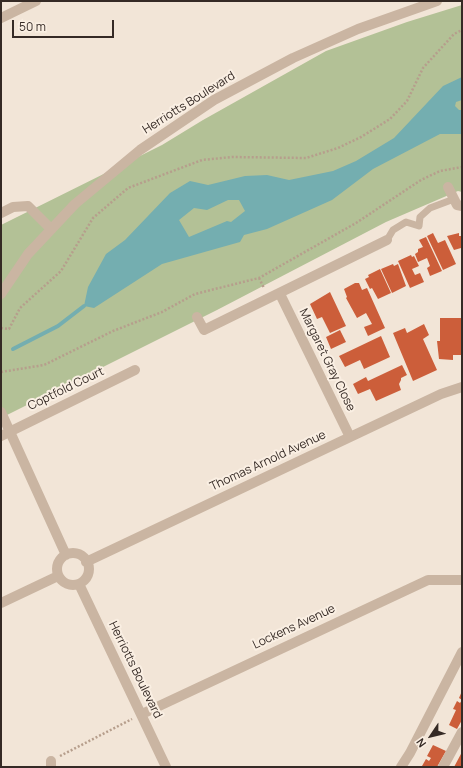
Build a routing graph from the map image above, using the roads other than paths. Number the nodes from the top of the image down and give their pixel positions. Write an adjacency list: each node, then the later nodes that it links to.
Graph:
1 (36, 1): 3 (street)
2 (438, 1): 8 (street, Herriotts Boulevard)
3 (1, 18)
4 (448, 187): 5 (street)
5 (454, 199): 6 (street); 9 (lane)
6 (462, 206)
7 (1, 213): 8 (street)
8 (51, 229): 10 (street, Herriotts Boulevard)
9 (388, 240): 11 (street)
10 (1, 294)
11 (280, 294): 12 (street); 17 (street, Margaret Gray Close)
12 (197, 317)
13 (136, 370): 16 (street, Coptfold Court)
14 (462, 387): 17 (street, Thomas Arnold Avenue)
15 (1, 412): 16 (street)
16 (5, 434): 18 (street)
17 (350, 437): 19 (street, Thomas Arnold Avenue)
18 (66, 555): 19 (street); 20 (street)
19 (86, 562): 22 (street)
20 (58, 576): 22 (street); 23 (street)
21 (462, 580): 25 (street, Lockens Avenue)
22 (79, 584): 25 (street, Herriotts Boulevard)
23 (1, 603)
24 (462, 652): 28 (street)
25 (142, 714): 27 (street, Herriotts Boulevard)
26 (462, 732): 29 (street)
27 (166, 767)
28 (401, 767)
29 (443, 767)

